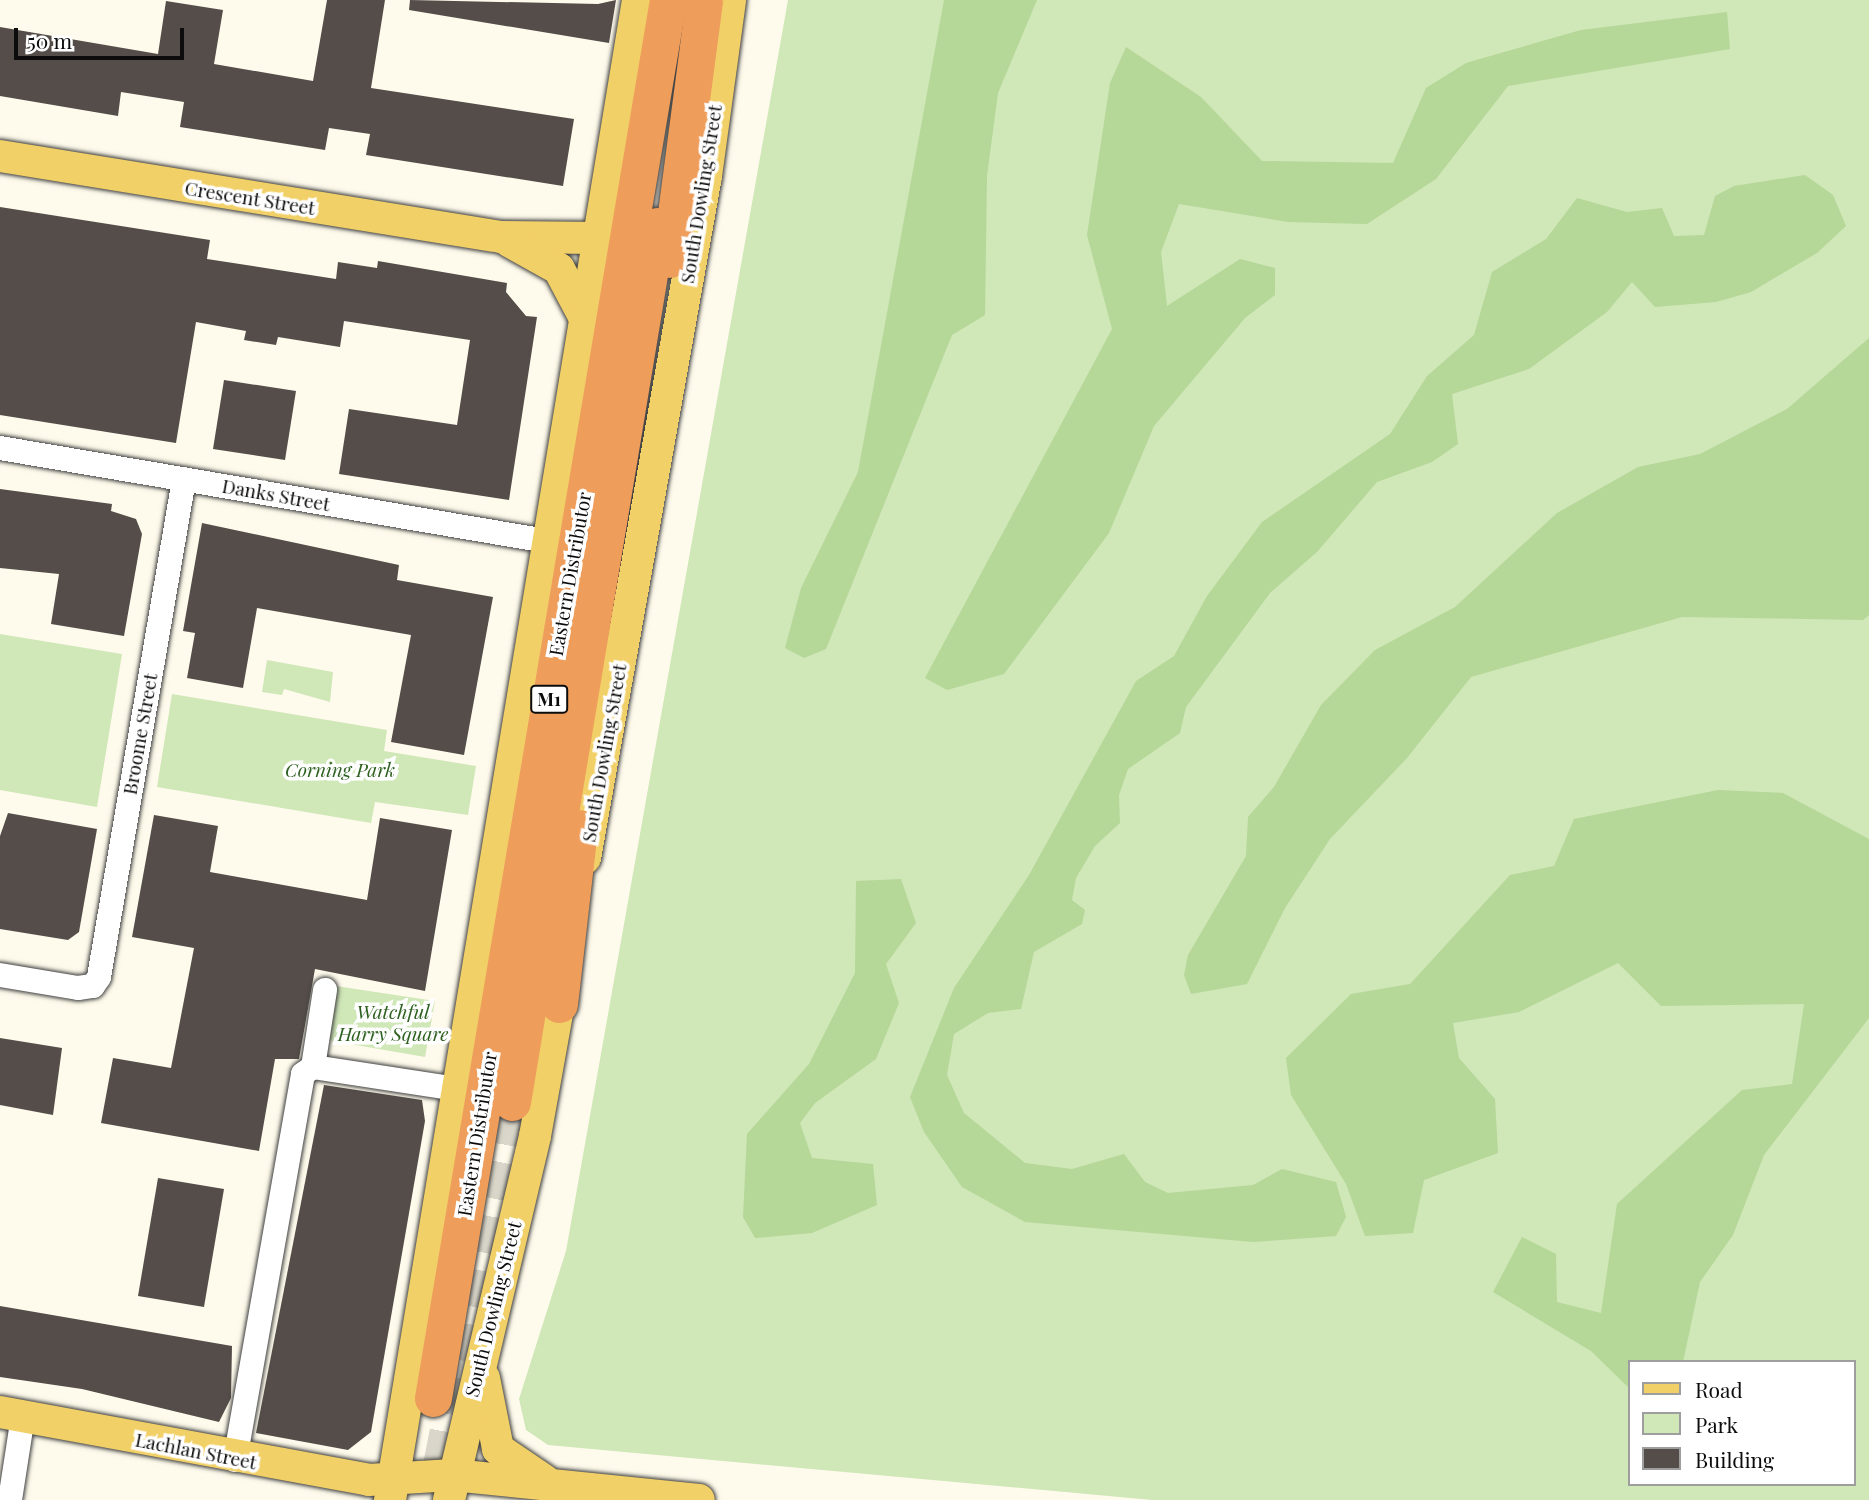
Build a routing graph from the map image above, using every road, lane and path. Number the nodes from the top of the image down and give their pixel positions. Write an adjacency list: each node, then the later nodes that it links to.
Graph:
1 (638, 0): 8 (main road)
2 (667, 0): 20 (highway, Eastern Distributor / M1)
3 (692, 0): 18 (highway, Eastern Distributor / M1)
4 (704, 0): 15 (highway)
5 (730, 0): 15 (main road, South Dowling Street)
6 (0, 156): 7 (main road, Crescent Street)
7 (501, 237): 8 (main road, Crescent Street); 9 (main road, Crescent Street)
8 (601, 238): 9 (main road)
9 (587, 321): 12 (main road)
10 (0, 448): 11 (street, Danks Street)
11 (184, 479): 12 (street, Danks Street); 13 (street, Broome Street)
12 (552, 542): 17 (main road)
13 (0, 975)
14 (325, 990): 16 (street)
15 (559, 1004): 19 (main road, South Dowling Street)
16 (313, 1067): 17 (street); 22 (street)
17 (457, 1089): 24 (main road)
18 (512, 1102)
19 (482, 1359): 23 (main road); 25 (main road, South Dowling Street)
20 (433, 1398)
21 (11, 1414): 22 (main road, Lachlan Street); 26 (street)
22 (235, 1460): 24 (main road, Lachlan Street)
23 (555, 1485): 25 (main road, Lachlan Street); 27 (main road, Lachlan Street)
24 (392, 1489): 25 (main road, Lachlan Street)
25 (447, 1492)
26 (10, 1500)
27 (699, 1500)

